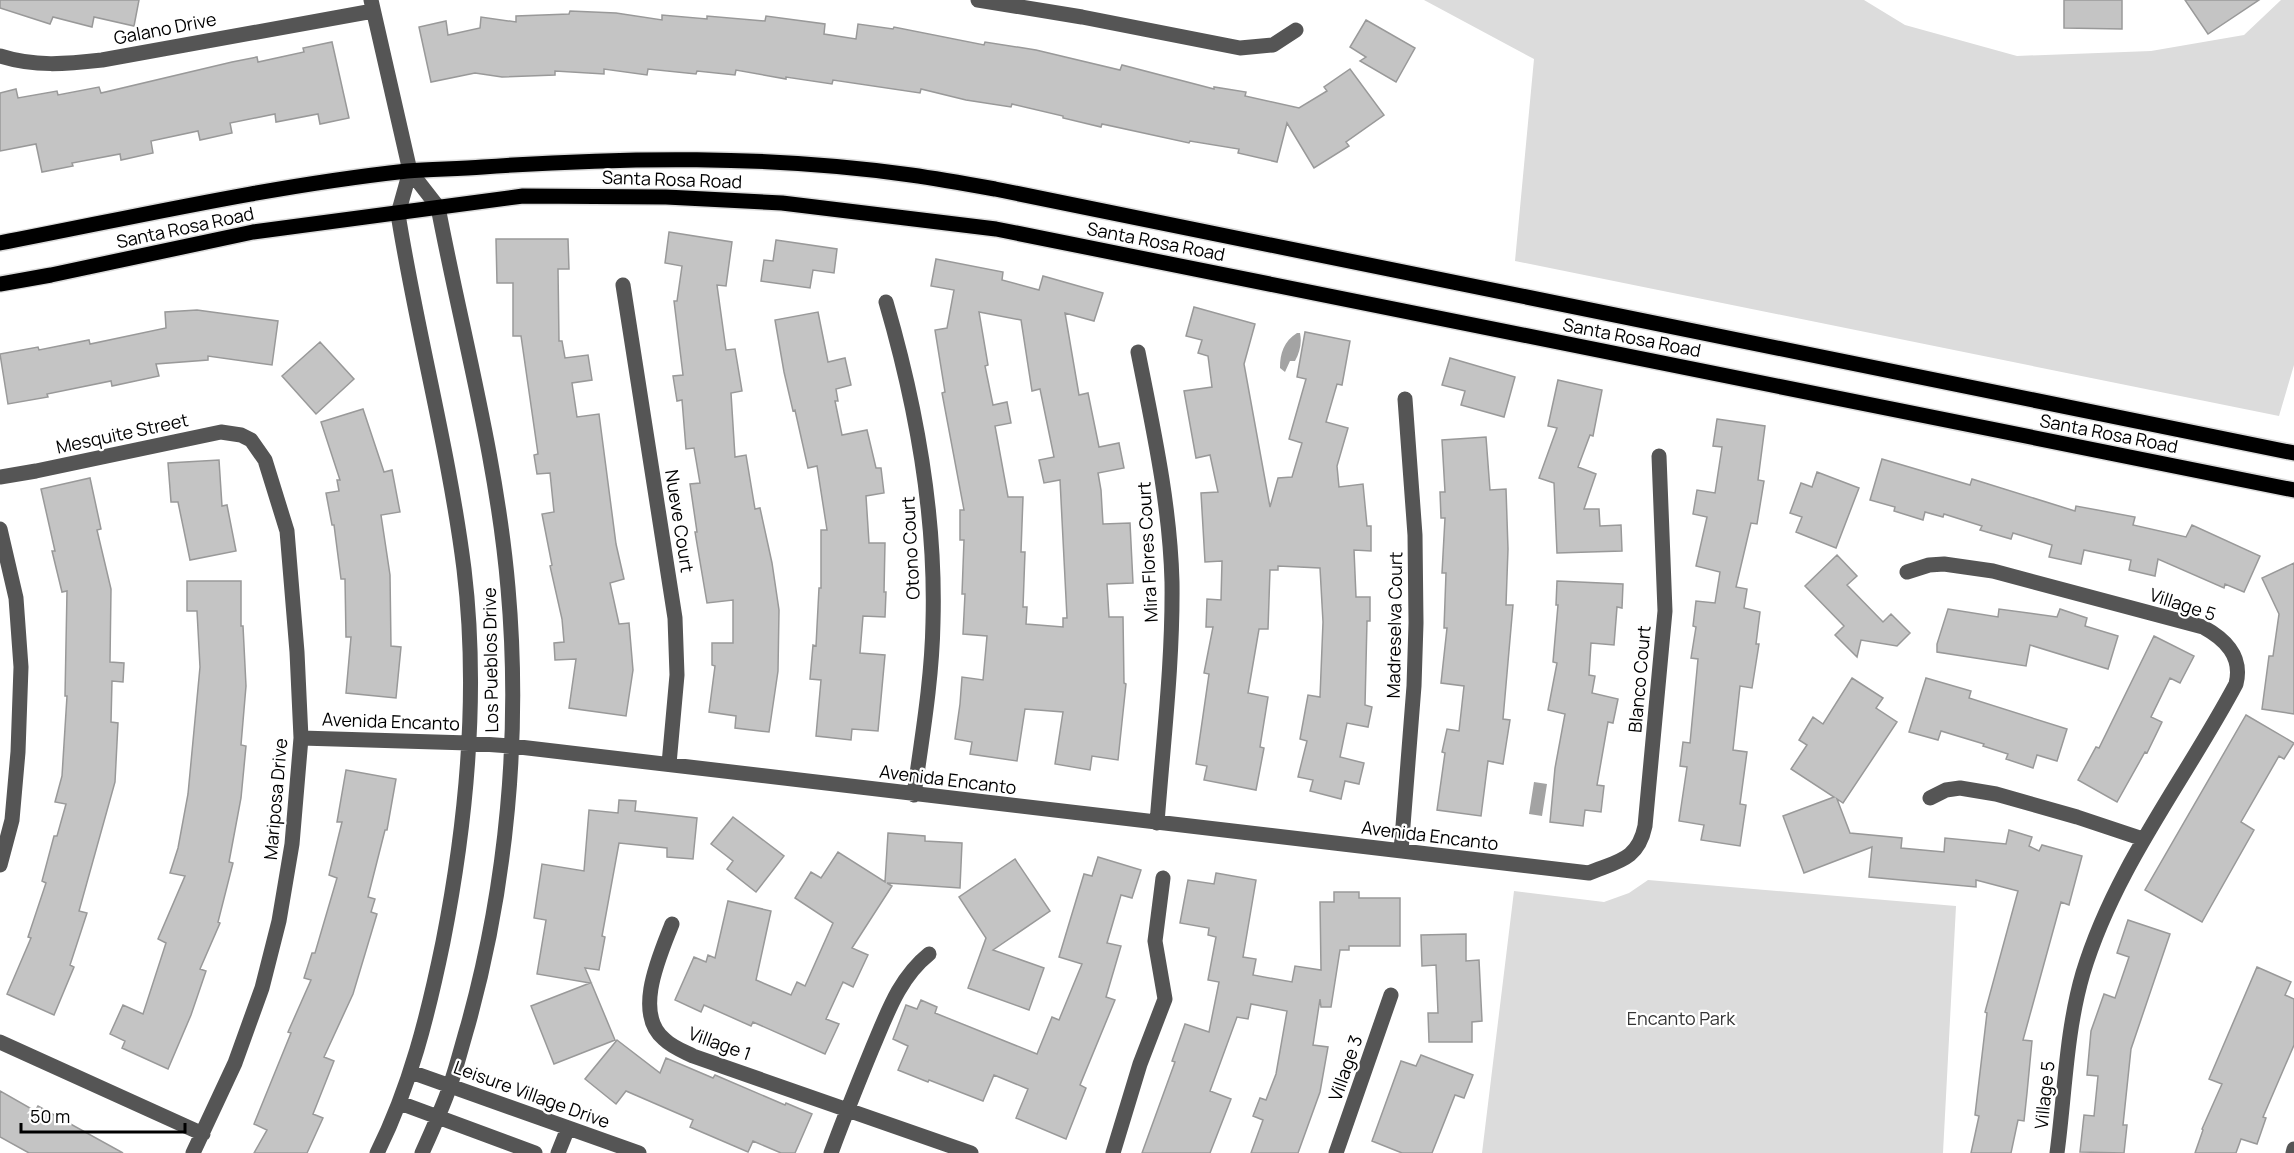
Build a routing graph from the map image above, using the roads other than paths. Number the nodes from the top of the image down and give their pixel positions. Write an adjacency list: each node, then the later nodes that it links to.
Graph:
1 (978, 0): 3 (street)
2 (372, 5): 4 (street, Galano Drive); 5 (street, Los Pueblos Drive)
3 (1296, 30)
4 (0, 56)
5 (410, 171): 6 (street, Los Pueblos Drive); 7 (street, Los Pueblos Drive); 8 (main road, Santa Rosa Road); 15 (main road, Santa Rosa Road)
6 (438, 207): 7 (main road, Santa Rosa Road); 18 (main road, Santa Rosa Road); 23 (street, Los Pueblos Drive)
7 (398, 214): 9 (main road, Santa Rosa Road); 22 (street, Los Pueblos Drive)
8 (0, 243)
9 (0, 284)
10 (624, 285): 24 (street, Nueve Court)
11 (886, 302): 25 (street, Otono Court)
12 (1138, 352): 27 (street, Mira Flores Court)
13 (1405, 399): 29 (street, Madreselva Court)
14 (251, 440): 17 (street, Mesquite Street); 21 (street, Mariposa Drive)
15 (2294, 453)
16 (1659, 456): 31 (street, Blanco Court)
17 (0, 477)
18 (2294, 490)
19 (0, 529): 30 (street)
20 (1907, 572): 28 (street, Village 5)
21 (301, 738): 22 (street, Avenida Encanto); 43 (street, Mariposa Drive)
22 (469, 743): 23 (street, Avenida Encanto); 37 (street, Los Pueblos Drive)
23 (511, 746): 24 (street, Avenida Encanto); 38 (street, Los Pueblos Drive)
24 (669, 764): 25 (street, Avenida Encanto)
25 (914, 795): 27 (street, Avenida Encanto)
26 (1930, 798): 28 (street)
27 (1157, 823): 29 (street, Avenida Encanto)
28 (2144, 840): 55 (street, Village 5)
29 (1401, 851): 31 (street, Avenida Encanto)
30 (0, 865)
31 (1589, 873)
32 (1164, 878): 53 (street)
33 (672, 924): 40 (street, Village 1)
34 (929, 954): 40 (street)
35 (1391, 995): 54 (street, Village 3)
36 (0, 1042): 43 (street)
37 (411, 1072): 38 (street, Leisure Village Drive); 39 (street, Los Pueblos Drive)
38 (451, 1086): 41 (street, Los Pueblos Drive); 42 (street, Leisure Village Drive)
39 (400, 1103): 41 (street); 47 (street, Los Pueblos Drive)
40 (847, 1108): 51 (street); 52 (street, Village 1)
41 (438, 1117): 48 (street, Los Pueblos Drive); 49 (street)
42 (568, 1128): 45 (street, Leisure Village Drive); 50 (street)
43 (203, 1134): 46 (street, Mariposa Drive)
44 (2294, 1149): 56 (street)
45 (635, 1152)
46 (193, 1153)
47 (376, 1153)
48 (422, 1153)
49 (535, 1153)
50 (558, 1153)
51 (831, 1153)
52 (971, 1153)
53 (1113, 1153)
54 (1336, 1153)
55 (2057, 1153)
56 (2293, 1153)

